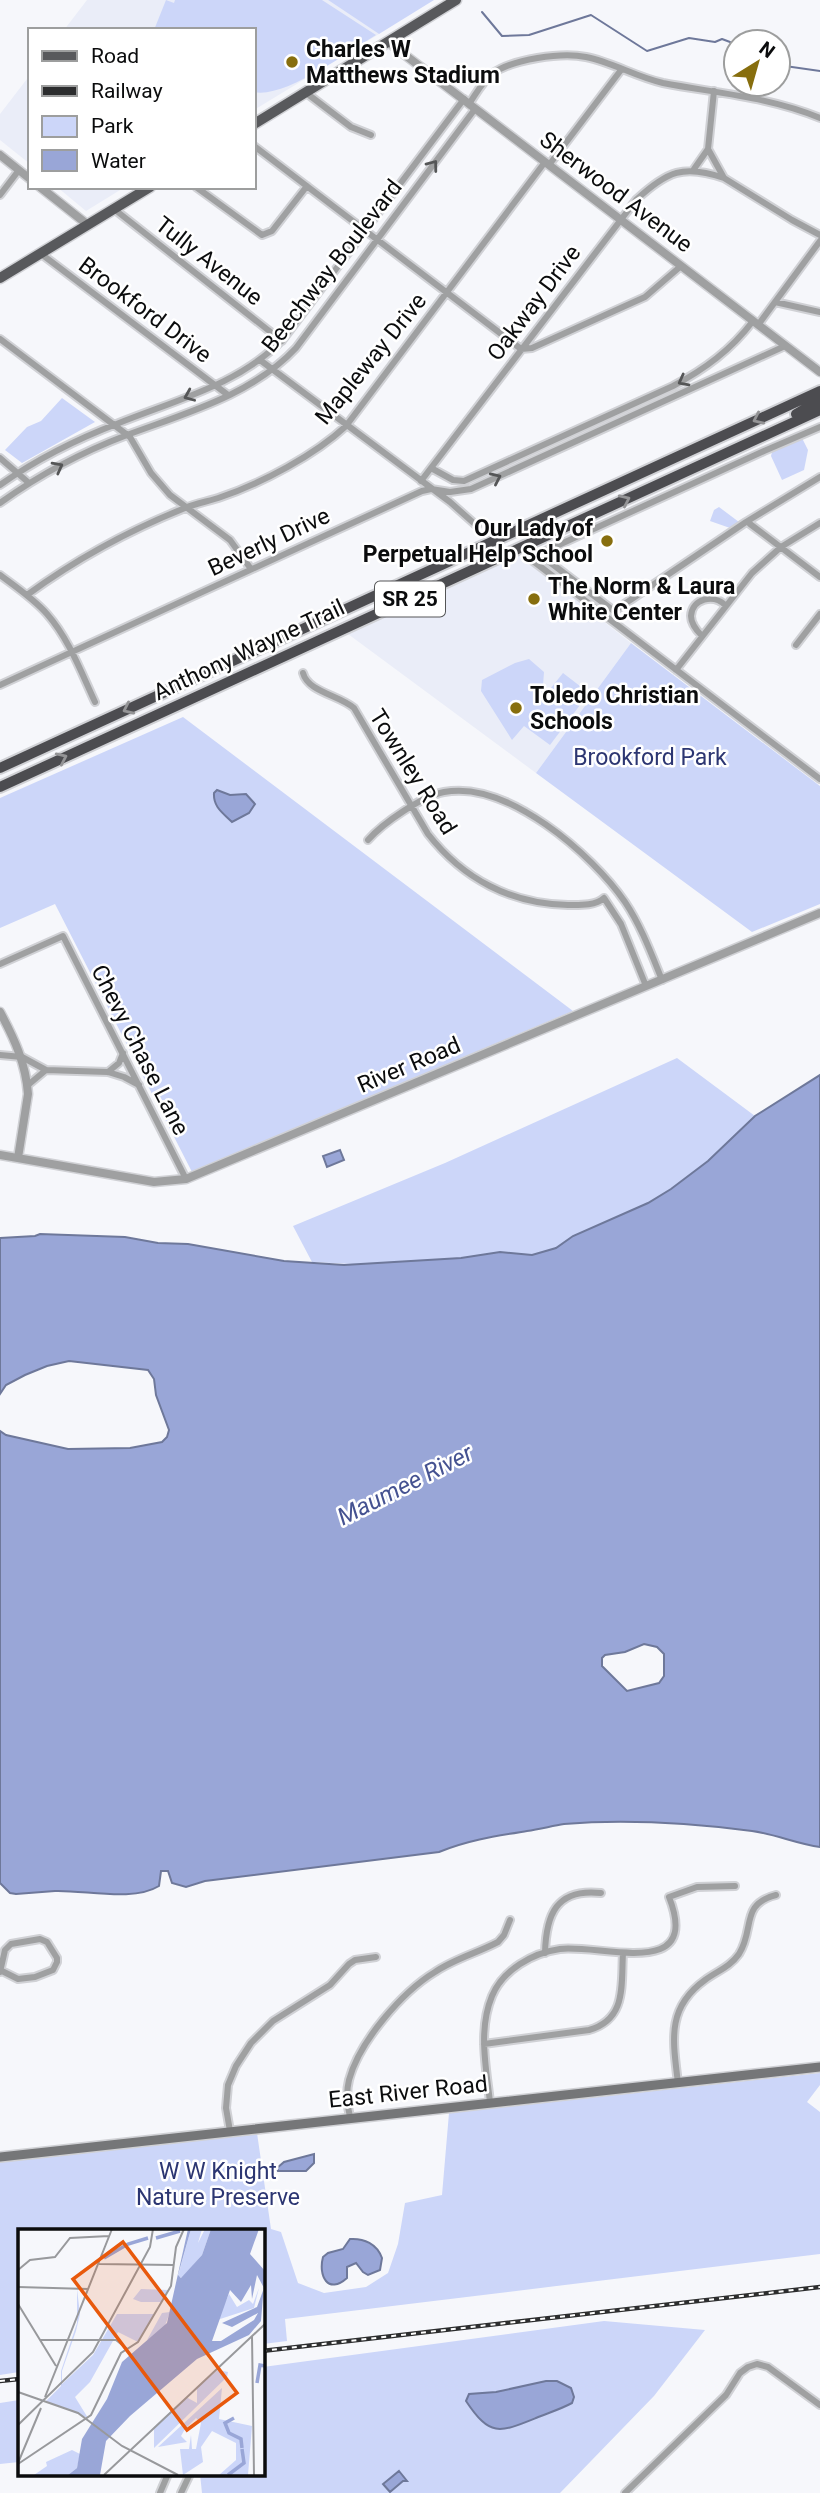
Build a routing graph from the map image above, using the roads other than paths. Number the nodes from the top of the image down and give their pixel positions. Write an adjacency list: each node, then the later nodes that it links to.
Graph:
1 (456, 0): 2 (main road)
2 (388, 42): 5 (main road); 6 (street, Sherwood Avenue)
3 (621, 70): 4 (street); 6 (street); 13 (street, Mapleway Drive)
4 (714, 91): 7 (street); 11 (street)
5 (305, 92): 8 (main road); 9 (street)
6 (469, 104): 13 (street, Sherwood Avenue); 26 (street, Beechway Boulevard); 28 (street, Beechway Boulevard, one-way to 6)
7 (820, 118)
8 (256, 123)
9 (371, 135)
10 (256, 148): 18 (street)
11 (708, 149): 14 (street); 17 (street)
12 (0, 155): 15 (street)
13 (547, 164): 24 (street, Sherwood Avenue); 33 (street, Mapleway Drive)
14 (694, 169): 17 (street); 24 (street, Oakway Drive)
15 (19, 170): 16 (street); 22 (street)
16 (28, 177)
17 (724, 178): 27 (street)
18 (307, 186): 21 (street); 26 (street)
19 (43, 189): 25 (street)
20 (147, 189): 23 (main road)
21 (199, 189)
22 (0, 195)
23 (114, 209): 25 (main road); 38 (street, Tully Avenue)
24 (620, 219): 31 (street, Sherwood Avenue); 40 (street, Oakway Drive)
25 (88, 225): 30 (main road)
26 (365, 231): 28 (street); 38 (street, Beechway Boulevard)
27 (820, 235)
28 (377, 239): 33 (street); 42 (street, Beechway Boulevard)
29 (820, 241): 34 (street)
30 (40, 253): 32 (main road); 44 (street, Brookford Drive)
31 (681, 266): 36 (street, Sherwood Avenue); 40 (street)
32 (0, 278)
33 (446, 292): 40 (street); 50 (street, Mapleway Drive)
34 (775, 302): 35 (street); 36 (street)
35 (820, 312)
36 (756, 323): 39 (street, Sherwood Avenue); 55 (street, one-way to 55)
37 (0, 339): 49 (street)
38 (282, 341): 41 (street, Beechway Boulevard)
39 (785, 346): 43 (street, Sherwood Avenue); 61 (street, Beverly Drive, one-way to 39)
40 (521, 349): 55 (street, Oakway Drive)
41 (260, 360): 42 (street); 44 (street, Beechway Boulevard)
42 (273, 370): 46 (street, Beechway Boulevard); 50 (street)
43 (820, 372)
44 (215, 385): 46 (street, Brookford Drive); 49 (street, Beechway Boulevard, one-way to 49)
45 (820, 391): 82 (highway, Anthony Wayne Trail / SR 25, one-way to 82)
46 (228, 395): 52 (street, Beechway Boulevard)
47 (820, 400): 53 (highway)
48 (820, 410): 53 (highway, Anthony Wayne Trail / SR 25)
49 (114, 424): 52 (street); 56 (street, Beechway Boulevard)
50 (345, 426): 58 (street); 63 (street, Mapleway Drive)
51 (820, 427): 57 (street)
52 (127, 435): 59 (street, Beechway Boulevard, one-way to 52); 63 (street)
53 (729, 451): 84 (highway, Anthony Wayne Trail / SR 25, one-way to 53)
54 (0, 458): 56 (street)
55 (431, 468): 58 (street, Oakway Drive)
56 (19, 472): 59 (street); 60 (street, Beechway Boulevard)
57 (820, 477)
58 (421, 481): 61 (street)
59 (29, 483): 62 (street, Beechway Boulevard)
60 (0, 485)
61 (431, 489): 66 (street); 69 (street, Beverly Drive)
62 (0, 503)
63 (186, 508): 69 (street); 72 (street, Mapleway Drive)
64 (820, 523): 67 (street)
65 (750, 524): 67 (street)
66 (477, 526)
67 (781, 548): 71 (street); 73 (street)
68 (529, 558): 78 (street)
69 (251, 569): 77 (street, Beverly Drive)
70 (0, 575): 72 (street)
71 (820, 577)
72 (27, 595): 77 (street)
73 (725, 605): 75 (street); 75 (street)
74 (820, 614): 76 (street)
75 (702, 636): 78 (street)
76 (796, 645)
77 (72, 652): 80 (street, Beverly Drive); 81 (street)
78 (677, 670): 83 (street)
79 (303, 673): 85 (street, Townley Road)
80 (0, 685)
81 (95, 702)
82 (0, 768)
83 (820, 779)
84 (0, 786)
85 (411, 808): 86 (street); 87 (street); 88 (street, Townley Road)
86 (368, 840)
87 (608, 881): 88 (street); 91 (street)
88 (604, 898): 92 (street)
89 (820, 913): 91 (street, River Road)
90 (0, 964): 94 (street, Chevy Chase Lane)
91 (662, 980): 92 (street, River Road)
92 (646, 986): 103 (street, River Road)
93 (0, 1012): 96 (street)
94 (123, 1053): 98 (street); 100 (street, Chevy Chase Lane)
95 (0, 1055): 96 (street)
96 (22, 1057): 97 (street); 99 (street)
97 (46, 1070): 98 (street); 99 (street)
98 (108, 1072): 100 (street)
99 (27, 1085): 102 (street)
100 (140, 1086): 103 (street, Chevy Chase Lane)
101 (0, 1156): 102 (street, River Road)
102 (18, 1158): 103 (street, River Road)
103 (186, 1179)
104 (735, 1886): 108 (street)
105 (601, 1893): 109 (street)
106 (776, 1895): 114 (street)
107 (510, 1920): 116 (street)
108 (623, 1953): 109 (street); 112 (street)
109 (545, 1954): 112 (street)
110 (376, 1957): 117 (street)
111 (1, 1971): 111 (street)
112 (484, 2043): 115 (street)
113 (820, 2067): 114 (main road, East River Road)
114 (678, 2083): 115 (main road, East River Road)
115 (490, 2102): 116 (main road, East River Road)
116 (349, 2117): 117 (main road, East River Road)
117 (230, 2131): 118 (main road, East River Road)
118 (0, 2157)
119 (820, 2405): 124 (street)
120 (167, 2476): 122 (street)
121 (189, 2476): 123 (street)
122 (160, 2493)
123 (181, 2493)
124 (625, 2493)

